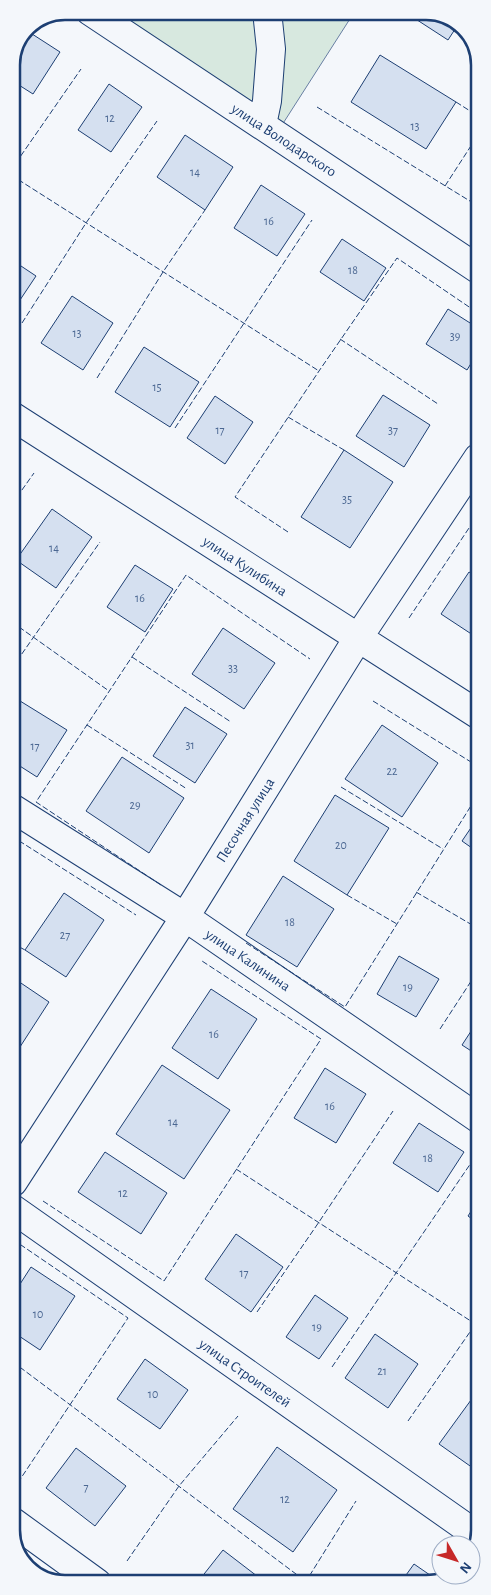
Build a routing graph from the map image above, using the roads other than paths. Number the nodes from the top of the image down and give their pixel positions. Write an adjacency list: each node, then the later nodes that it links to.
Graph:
1 (104, 20): 3 (street, улица Володарского)
2 (268, 20): 3 (street)
3 (262, 125): 4 (street, улица Володарского)
4 (471, 264)
5 (20, 421): 7 (street, улица Кулибина)
6 (471, 468): 7 (street, Песочная улица)
7 (358, 638): 8 (street, улица Кулибина); 10 (street, Песочная улица)
8 (471, 710)
9 (20, 813): 10 (street, улица Калинина)
10 (185, 917): 11 (street, улица Калинина); 12 (street, Песочная улица)
11 (471, 1114)
12 (20, 1171)
13 (20, 1214): 15 (street, улица Строителей)
14 (20, 1527): 16 (street)
15 (471, 1531)
16 (85, 1575)

